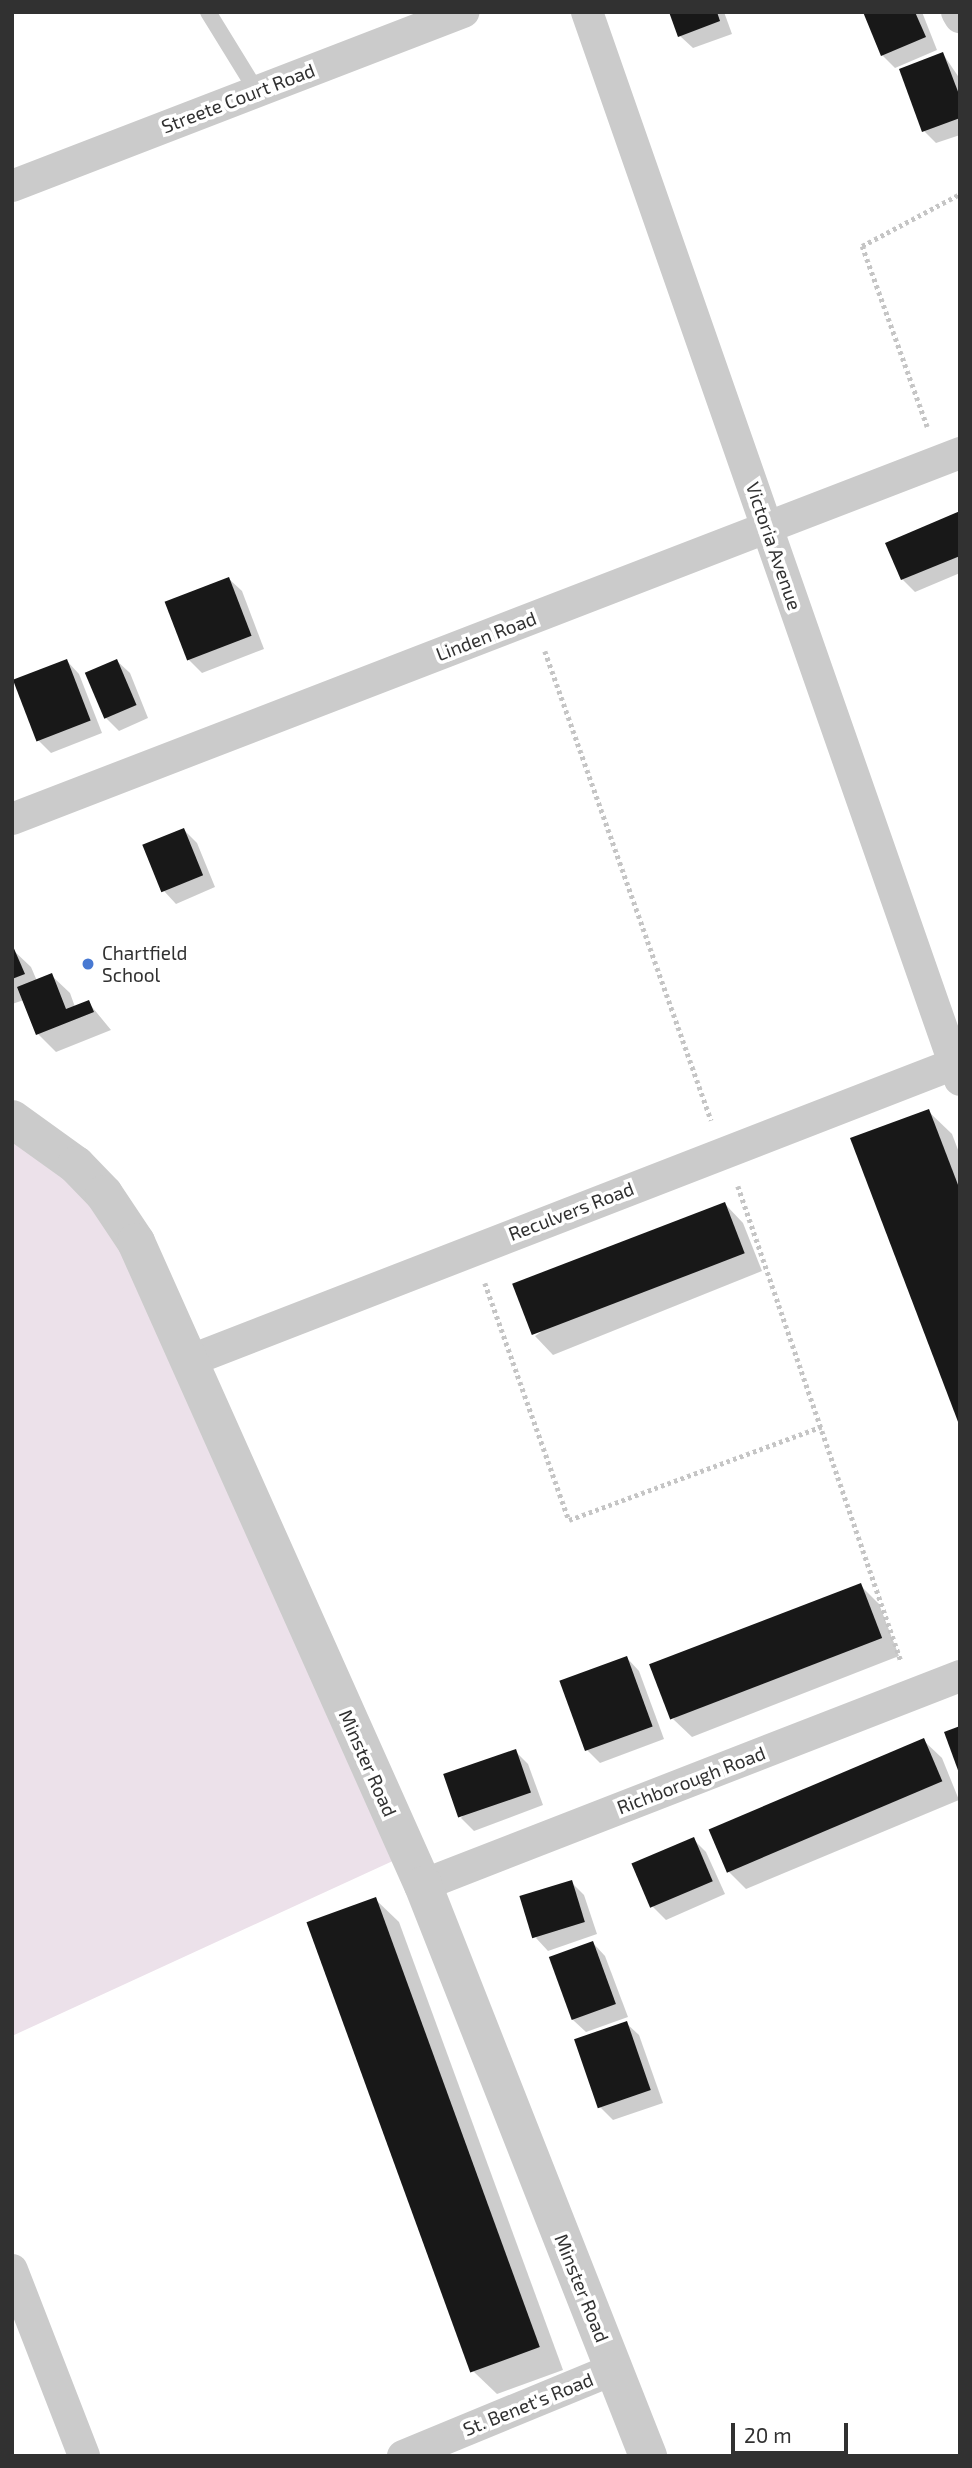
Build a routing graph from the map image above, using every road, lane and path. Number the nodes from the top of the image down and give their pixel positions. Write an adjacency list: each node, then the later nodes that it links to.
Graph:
1 (208, 12): 6 (lane)
2 (464, 12): 6 (street, Streete Court Road)
3 (587, 12): 10 (street, Victoria Avenue)
4 (957, 12): 5 (street)
5 (960, 17)
6 (256, 90): 7 (street, Streete Court Road)
7 (12, 187)
8 (960, 194): 9 (path)
9 (949, 457): 10 (street, Linden Road)
10 (767, 527): 11 (street, Linden Road); 13 (street, Victoria Avenue)
11 (534, 617): 12 (street, Linden Road); 15 (path)
12 (12, 819)
13 (957, 1072): 15 (street, Reculvers Road)
14 (12, 1119): 17 (street, Minster Road)
15 (724, 1152): 16 (street, Reculvers Road); 18 (path)
16 (474, 1249): 17 (street, Reculvers Road); 18 (path)
17 (189, 1361): 21 (street, Minster Road)
18 (821, 1427): 20 (path)
19 (960, 1676): 20 (street, Richborough Road)
20 (912, 1695): 21 (street, Richborough Road)
21 (423, 1885): 23 (street, Minster Road)
22 (12, 2270): 24 (street)
23 (614, 2369): 25 (street, St. Benet's Road); 26 (street, Minster Road)
24 (84, 2456)
25 (403, 2456)
26 (648, 2456)

